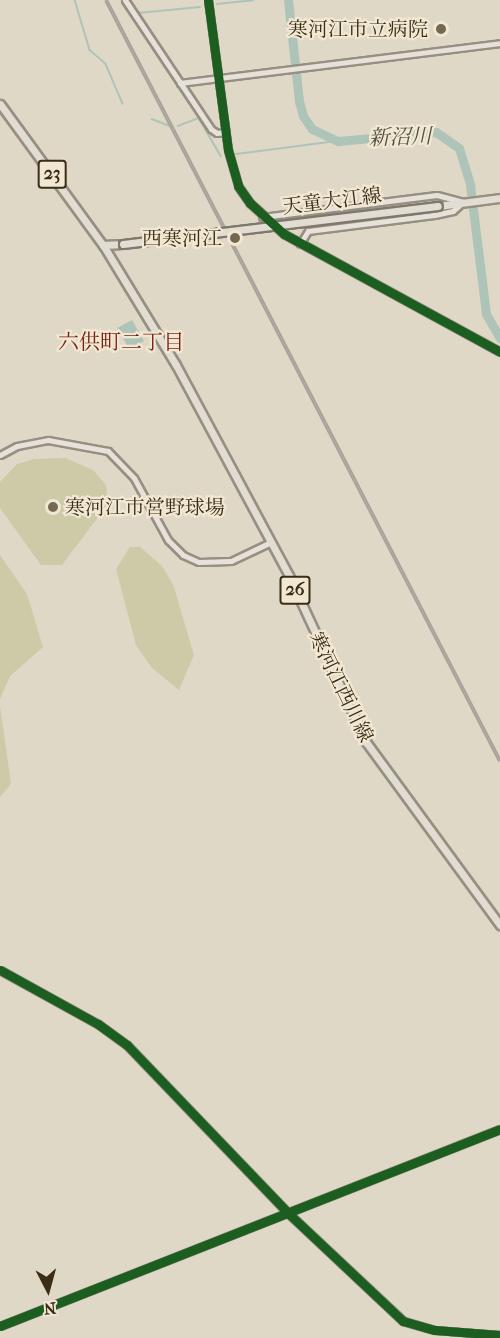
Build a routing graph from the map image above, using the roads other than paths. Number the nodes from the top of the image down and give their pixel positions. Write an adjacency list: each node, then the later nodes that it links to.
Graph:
1 (125, 0): 5 (street)
2 (208, 0): 4 (street)
3 (500, 43): 4 (street)
4 (219, 80): 5 (street); 7 (street)
5 (180, 83): 7 (street)
6 (0, 104): 12 (main road, 23)
7 (226, 132): 10 (street)
8 (500, 198): 9 (main road, 天童大江線)
9 (465, 202): 10 (street); 11 (street); 12 (main road, 天童大江線, bridge)
10 (262, 217): 11 (street)
11 (300, 244): 13 (street)
12 (104, 245): 15 (main road, 寒河江西川線 / 26)
13 (500, 352)
14 (0, 455): 15 (street)
15 (271, 542): 16 (main road, 寒河江西川線 / 26)
16 (500, 925)
17 (0, 970): 19 (street)
18 (500, 1129): 19 (street)
19 (288, 1213): 20 (street); 21 (street)
20 (0, 1326)
21 (500, 1335)

